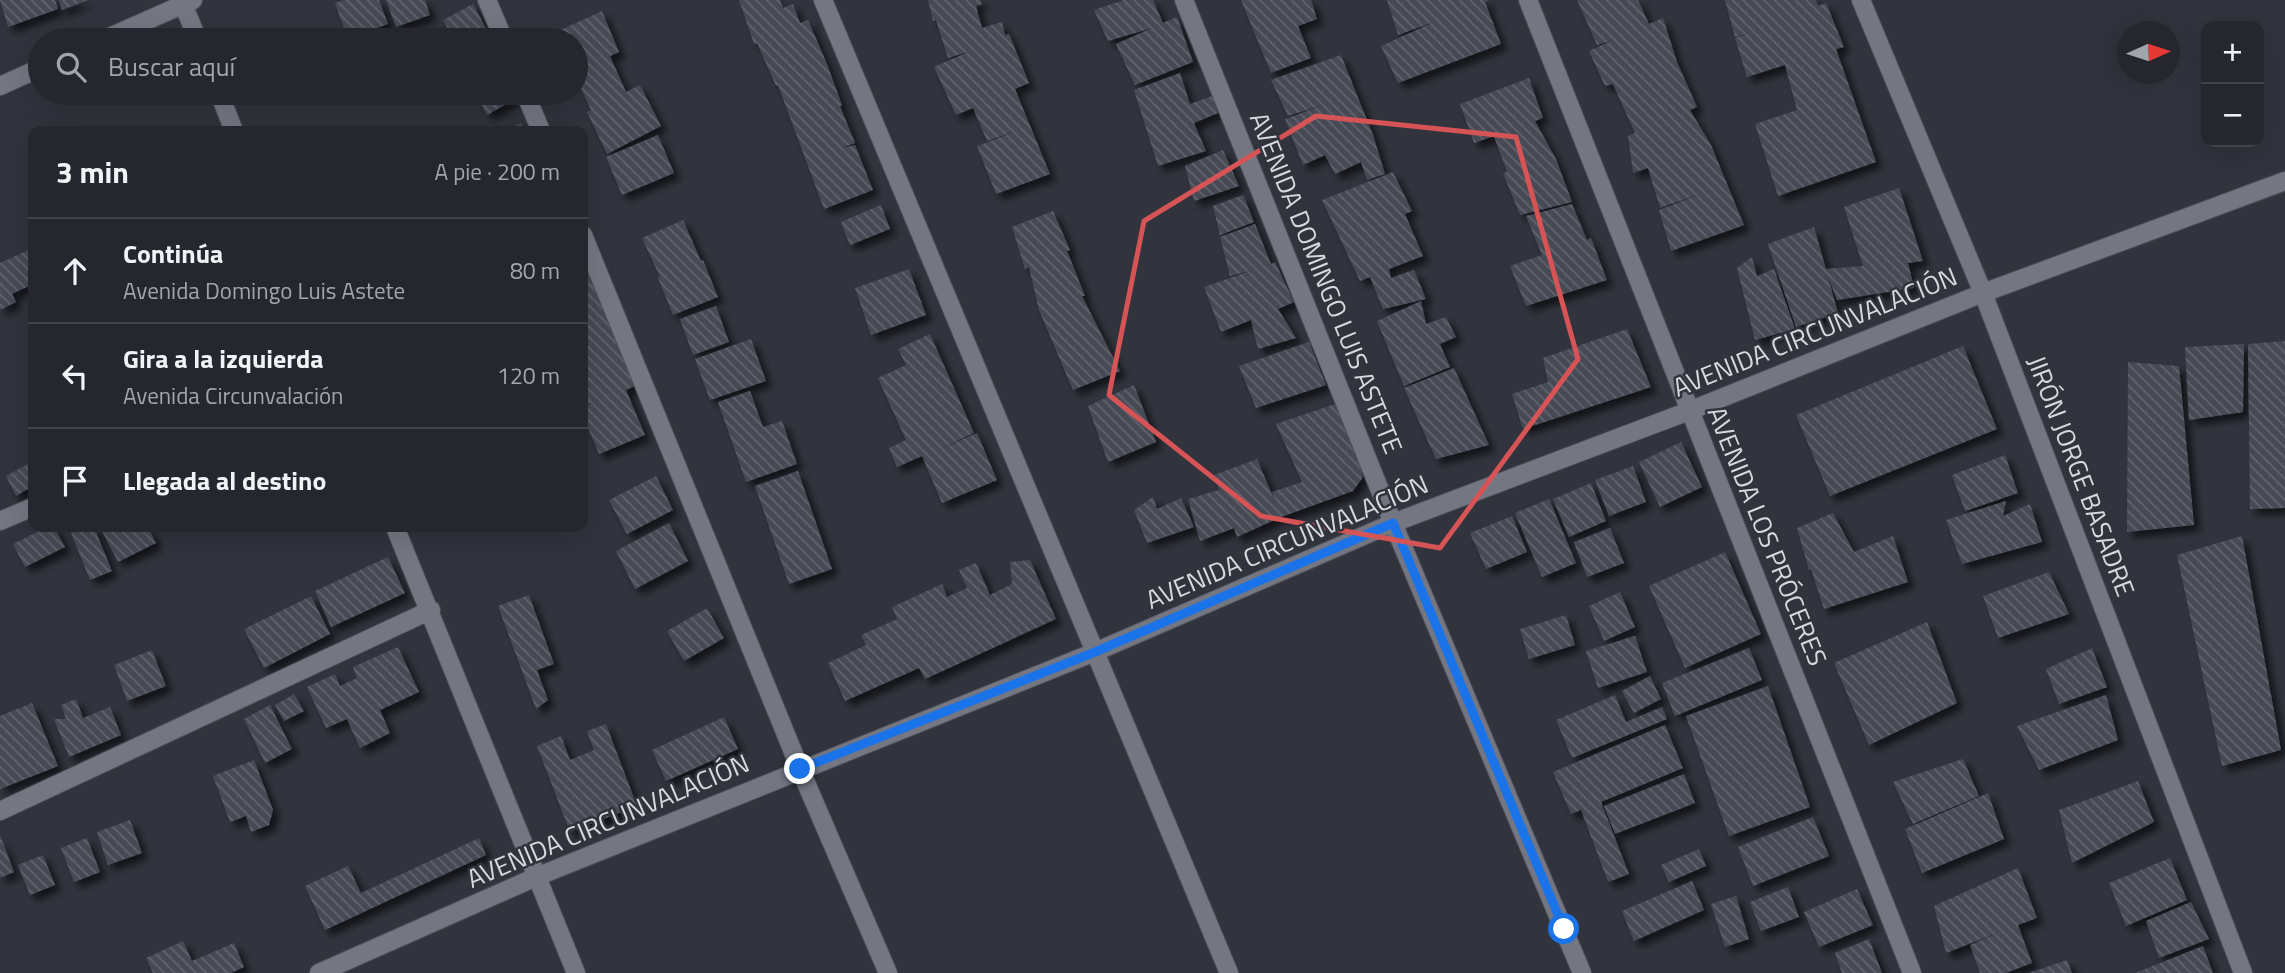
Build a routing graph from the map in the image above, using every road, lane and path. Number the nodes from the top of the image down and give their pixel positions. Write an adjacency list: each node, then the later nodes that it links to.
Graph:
1 (487, 0): 10 (street)
2 (823, 0): 26 (street)
3 (1184, 0): 23 (street, AVENIDA DOMINGO LUIS ASTETE)
4 (1528, 0): 20 (street, AVENIDA LOS PRÓCERES)
5 (1861, 0): 19 (street, JIRÓN JORGE BASADRE)
6 (188, 2): 7 (street); 9 (street)
7 (155, 8): 8 (street)
8 (122, 28)
9 (195, 28)
10 (499, 28)
11 (28, 73): 12 (street)
12 (0, 86)
13 (224, 105): 15 (street)
14 (530, 105): 16 (street)
15 (232, 126)
16 (539, 126)
17 (2285, 181): 19 (street, AVENIDA CIRCUNVALACIÓN)
18 (588, 247): 27 (street)
19 (1983, 293): 20 (street, AVENIDA CIRCUNVALACIÓN); 36 (street, JIRÓN JORGE BASADRE)
20 (1689, 411): 23 (street, AVENIDA CIRCUNVALACIÓN); 35 (street, AVENIDA LOS PRÓCERES)
21 (28, 509): 22 (street)
22 (0, 521)
23 (1393, 523): 26 (street, AVENIDA CIRCUNVALACIÓN); 34 (street, AVENIDA DOMINGO LUIS ASTETE)
24 (397, 532): 25 (street)
25 (430, 610): 28 (street); 29 (street)
26 (1095, 652): 27 (street, AVENIDA CIRCUNVALACIÓN); 33 (street)
27 (800, 769): 29 (street, AVENIDA CIRCUNVALACIÓN); 32 (street)
28 (0, 811)
29 (536, 877): 30 (street, AVENIDA CIRCUNVALACIÓN); 31 (street)
30 (319, 973)
31 (576, 973)
32 (888, 973)
33 (1228, 973)
34 (1582, 973)
35 (1912, 973)
36 (2243, 973)

